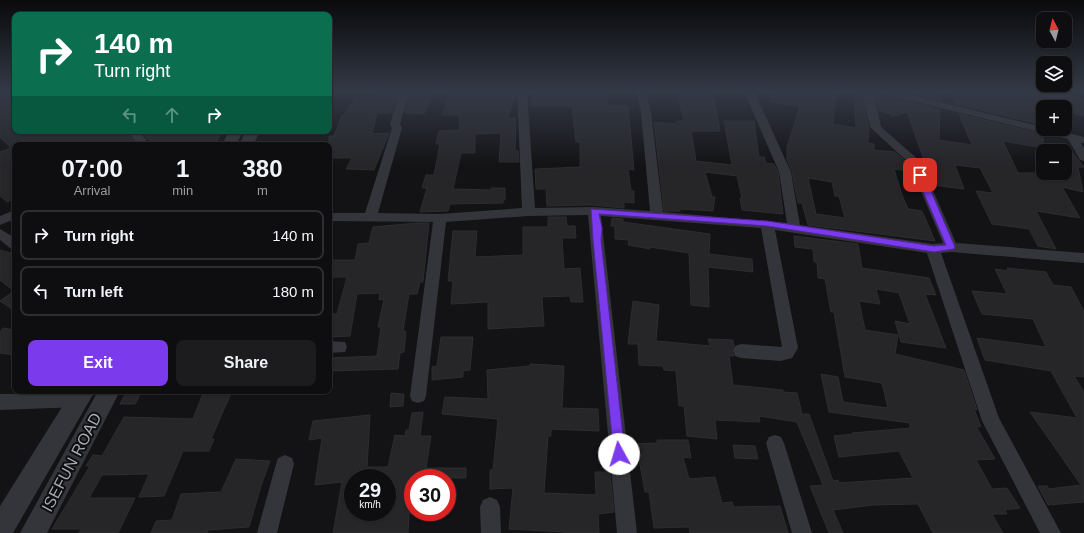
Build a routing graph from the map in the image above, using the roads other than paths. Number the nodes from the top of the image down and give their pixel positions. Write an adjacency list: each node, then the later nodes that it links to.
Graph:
1 (397, 116): 19 (street)
2 (523, 116): 14 (street)
3 (646, 116): 16 (street)
4 (759, 116): 23 (street)
5 (872, 116): 26 (street)
6 (985, 116): 8 (street)
7 (135, 134): 10 (street)
8 (1072, 137): 9 (street); 11 (street)
9 (1084, 140)
10 (142, 142)
11 (1084, 158)
12 (0, 211): 15 (street)
13 (594, 211): 14 (street); 16 (street); 41 (street)
14 (529, 212): 20 (street)
15 (12, 214)
16 (657, 215): 22 (street)
17 (12, 216): 21 (street)
18 (332, 217): 19 (street)
19 (370, 217): 20 (street)
20 (440, 218): 32 (street)
21 (0, 221)
22 (767, 224): 23 (street); 29 (street)
23 (794, 228): 27 (street)
24 (0, 232): 25 (street)
25 (12, 242)
26 (951, 247): 27 (street); 28 (street)
27 (934, 249): 43 (street)
28 (1084, 258)
29 (741, 351)
30 (107, 394): 38 (street, ISEFUN ROAD)
31 (81, 396): 33 (street); 37 (street, ISEFUN ROAD)
32 (418, 396)
33 (0, 402)
34 (775, 443): 42 (street)
35 (285, 464): 39 (street)
36 (490, 507): 40 (street)
37 (0, 530)
38 (33, 533)
39 (268, 533)
40 (491, 533)
41 (627, 533)
42 (802, 533)
43 (1051, 533)

